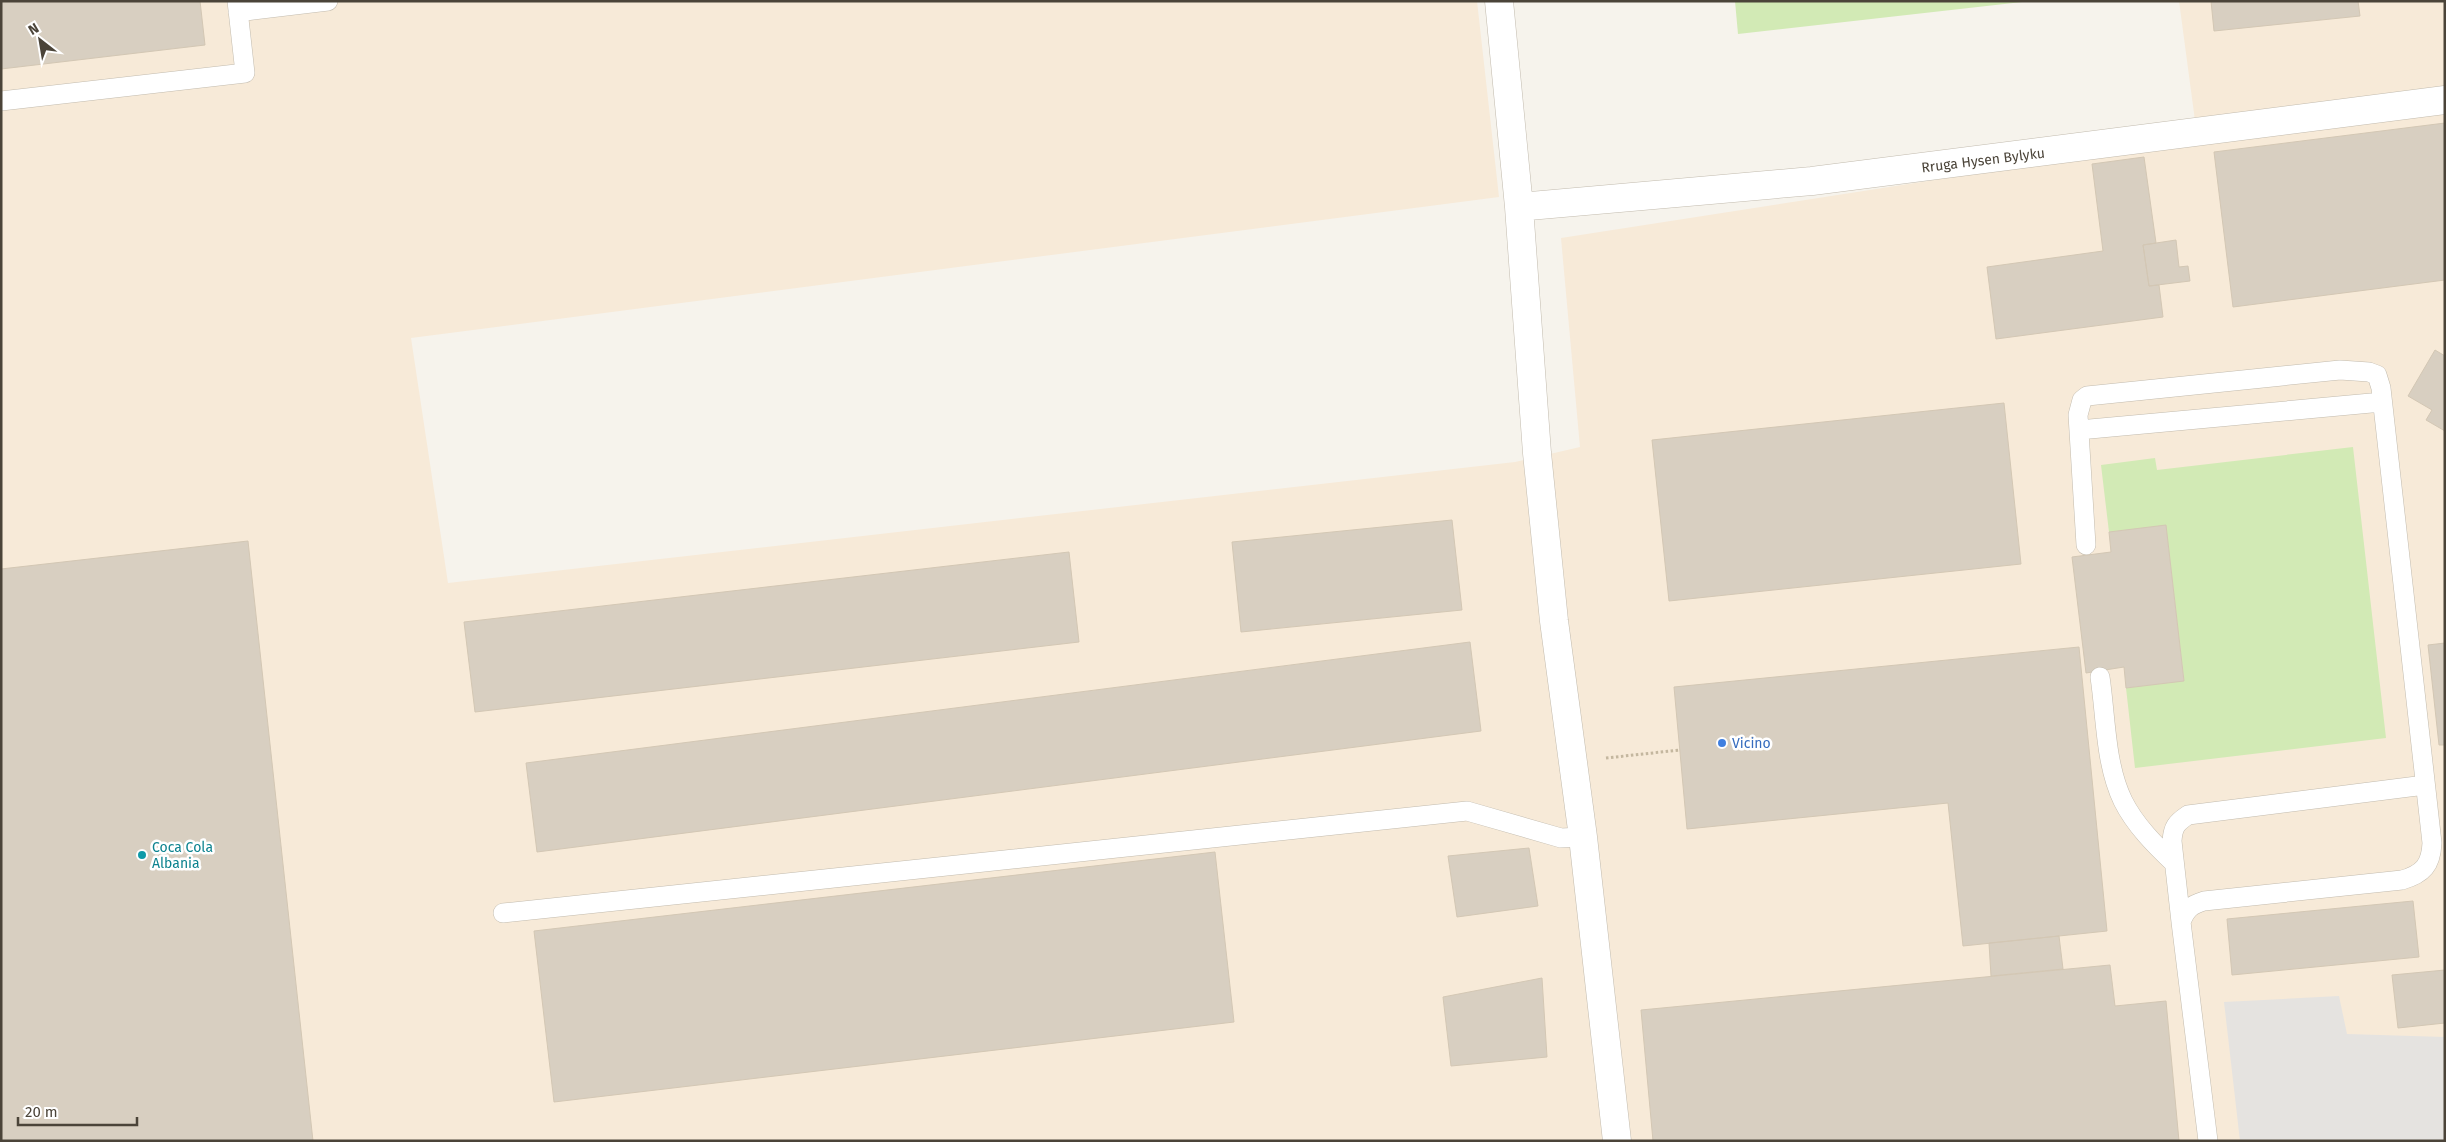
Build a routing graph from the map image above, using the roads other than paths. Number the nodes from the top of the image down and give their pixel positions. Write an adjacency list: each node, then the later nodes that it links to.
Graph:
1 (328, 1): 3 (lane)
2 (1499, 1): 6 (street)
3 (238, 6): 5 (lane)
4 (2445, 100): 6 (street, Rruga Hysen Bylyku)
5 (1, 101)
6 (1519, 207): 12 (street)
7 (2382, 402): 8 (lane); 8 (lane); 11 (lane)
8 (2079, 430): 9 (lane)
9 (2086, 545)
10 (2100, 677): 13 (lane)
11 (2425, 786): 13 (lane); 15 (lane)
12 (1582, 837): 14 (lane); 16 (street)
13 (2174, 863): 15 (lane)
14 (503, 913)
15 (2181, 922): 17 (lane)
16 (1616, 1141)
17 (2208, 1141)

